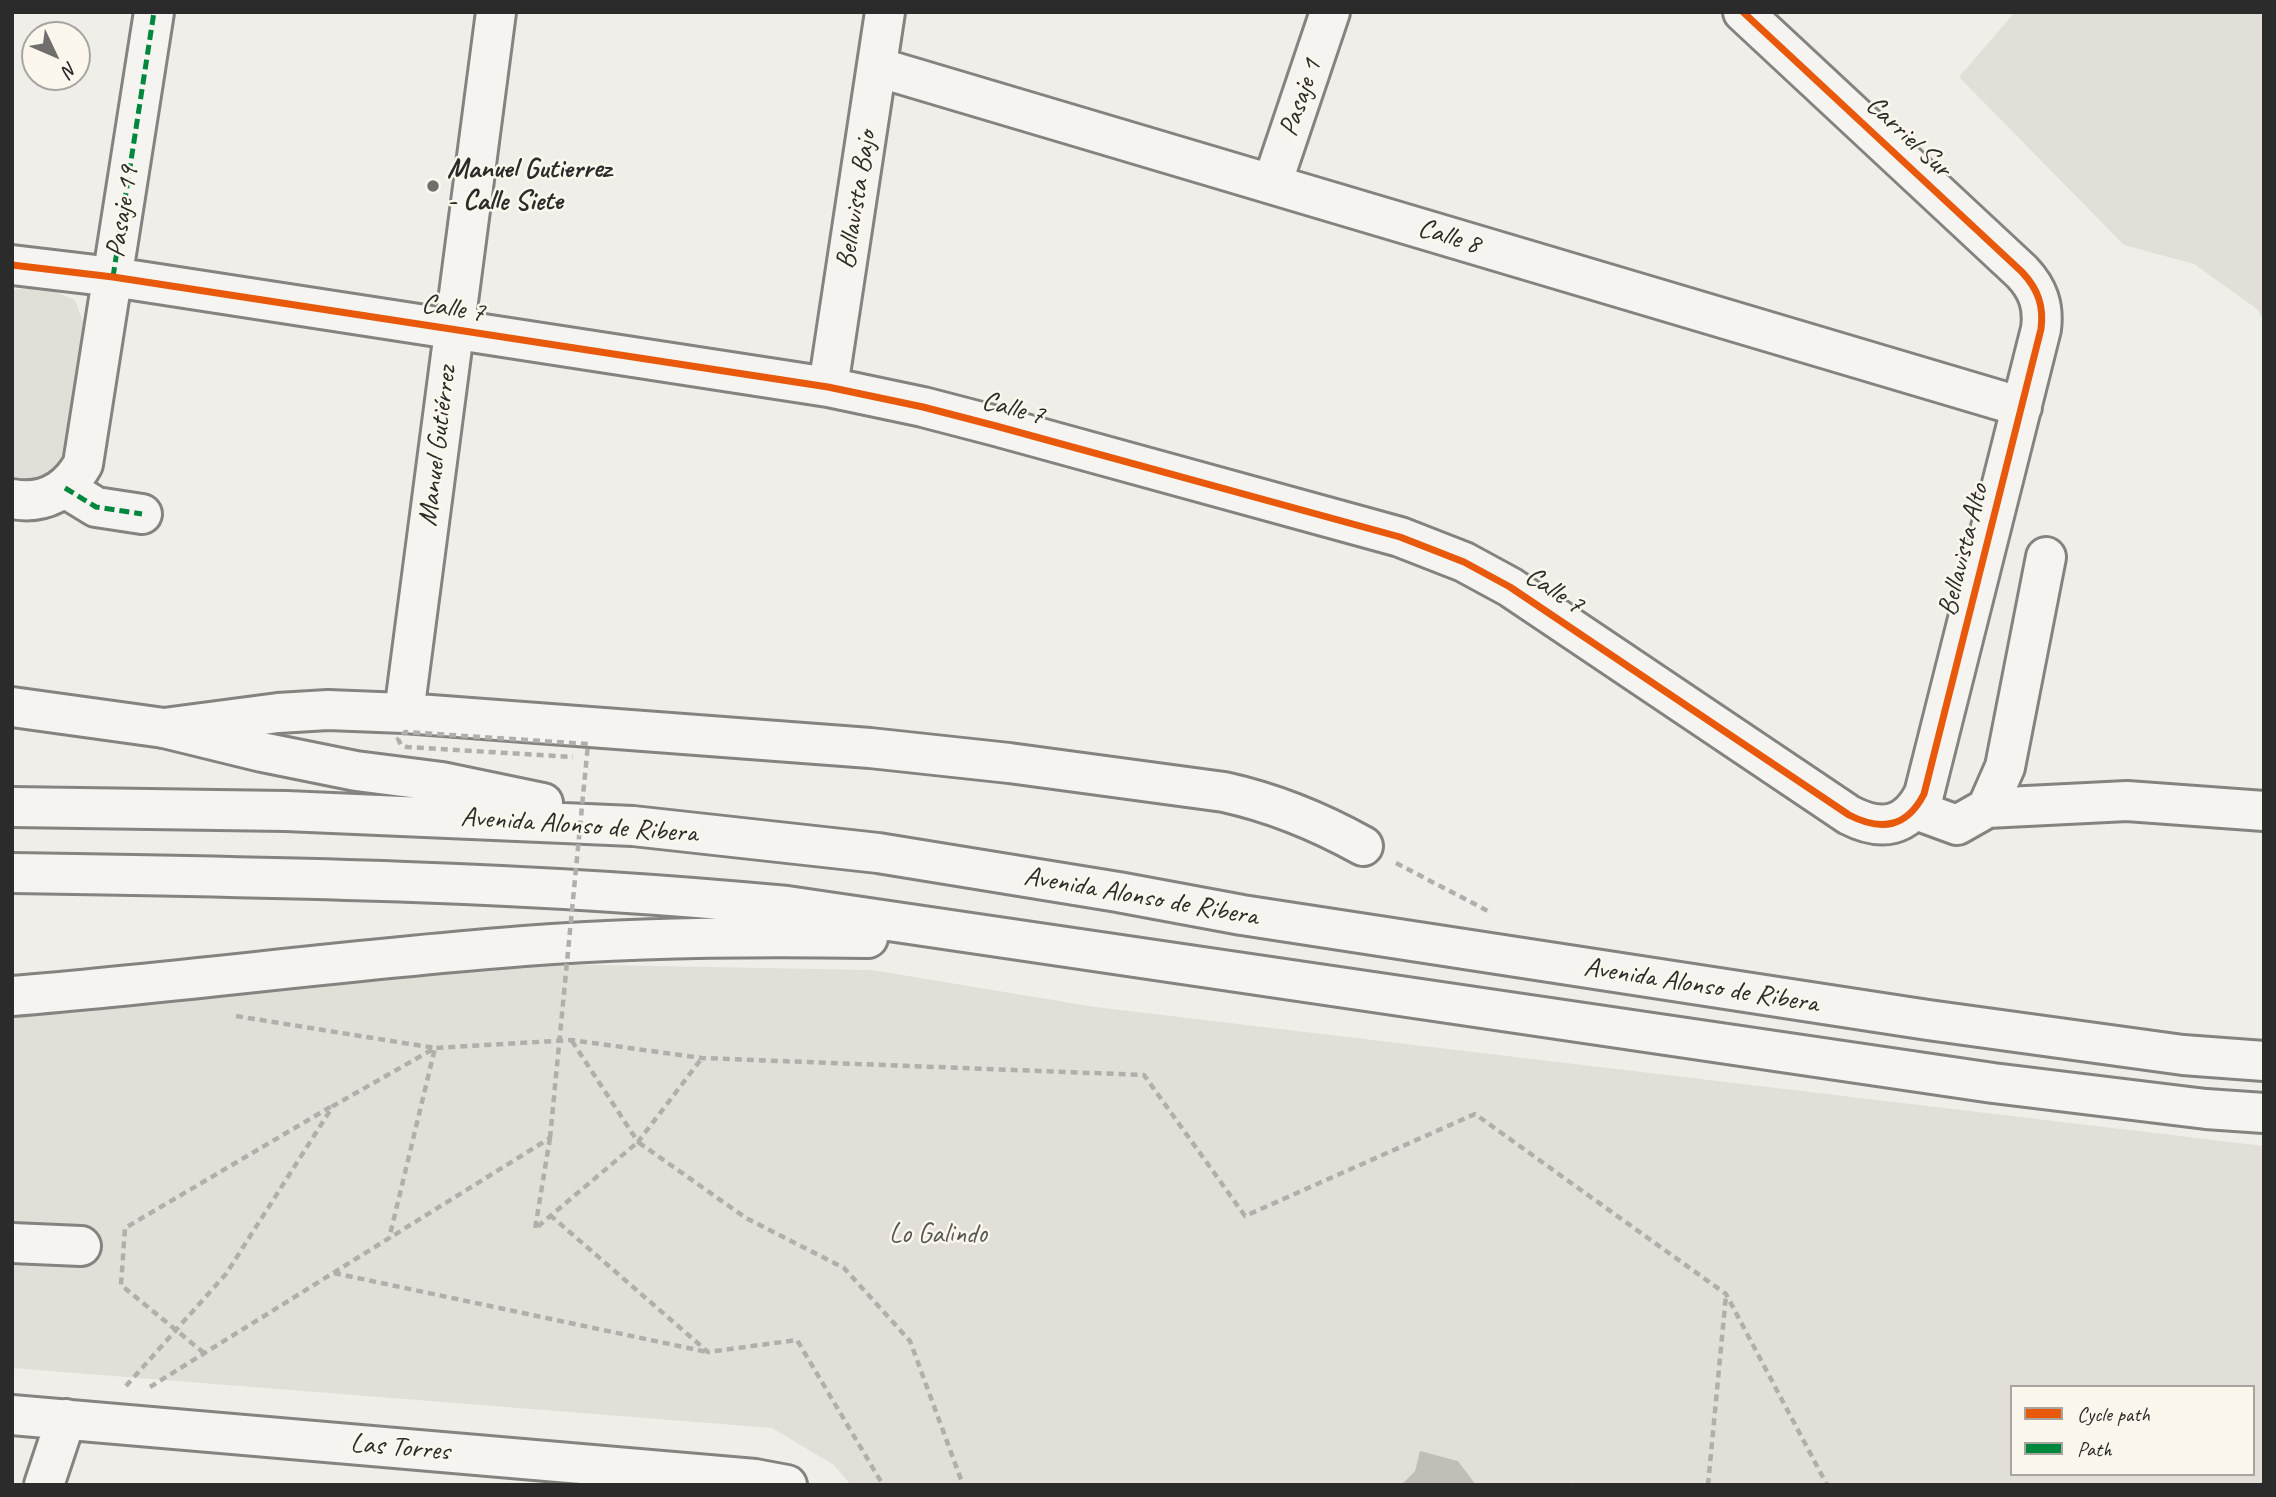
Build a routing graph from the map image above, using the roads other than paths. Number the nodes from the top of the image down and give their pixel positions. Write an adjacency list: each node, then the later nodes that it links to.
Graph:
1 (154, 12): 9 (main road, Pasaje 19)
2 (496, 12): 11 (main road, Manuel Gutiérrez)
3 (885, 12): 6 (main road, Bellavista Bajo)
4 (1330, 12): 7 (main road, Pasaje 1)
5 (1743, 12): 10 (main road, Carriel Sur)
6 (877, 67): 7 (main road, Calle 8); 12 (main road, Bellavista Bajo)
7 (1272, 184): 13 (main road, Calle 8)
8 (14, 260): 9 (main road, Calle 7)
9 (114, 276): 11 (main road, Calle 7); 14 (main road, Pasaje 19)
10 (2039, 298): 13 (main road, Bellavista Alto)
11 (453, 330): 12 (main road, Calle 7); 19 (main road, Manuel Gutiérrez)
12 (828, 387): 23 (main road, Calle 7)
13 (2022, 407): 23 (main road, Bellavista Alto)
14 (65, 488): 15 (main road); 16 (main road)
15 (12, 499)
16 (142, 514)
17 (2046, 557): 22 (main road)
18 (12, 707): 20 (main road)
19 (404, 713): 20 (main road); 26 (main road)
20 (164, 728): 25 (main road)
21 (12, 807): 25 (main road, Avenida Alonso de Ribera)
22 (1987, 808): 23 (main road); 24 (main road)
23 (1916, 810)
24 (2264, 811)
25 (633, 827): 30 (main road, Avenida Alonso de Ribera)
26 (1363, 846)
27 (12, 873): 28 (main road, Avenida Alonso de Ribera)
28 (1046, 945): 29 (main road); 31 (main road, Avenida Alonso de Ribera)
29 (12, 996)
30 (2264, 1061)
31 (2264, 1113)
32 (12, 1243): 33 (main road)
33 (81, 1246)
34 (12, 1415): 35 (main road, Las Torres)
35 (81, 1420): 36 (main road); 37 (main road, Las Torres)
36 (44, 1485)
37 (787, 1485)

